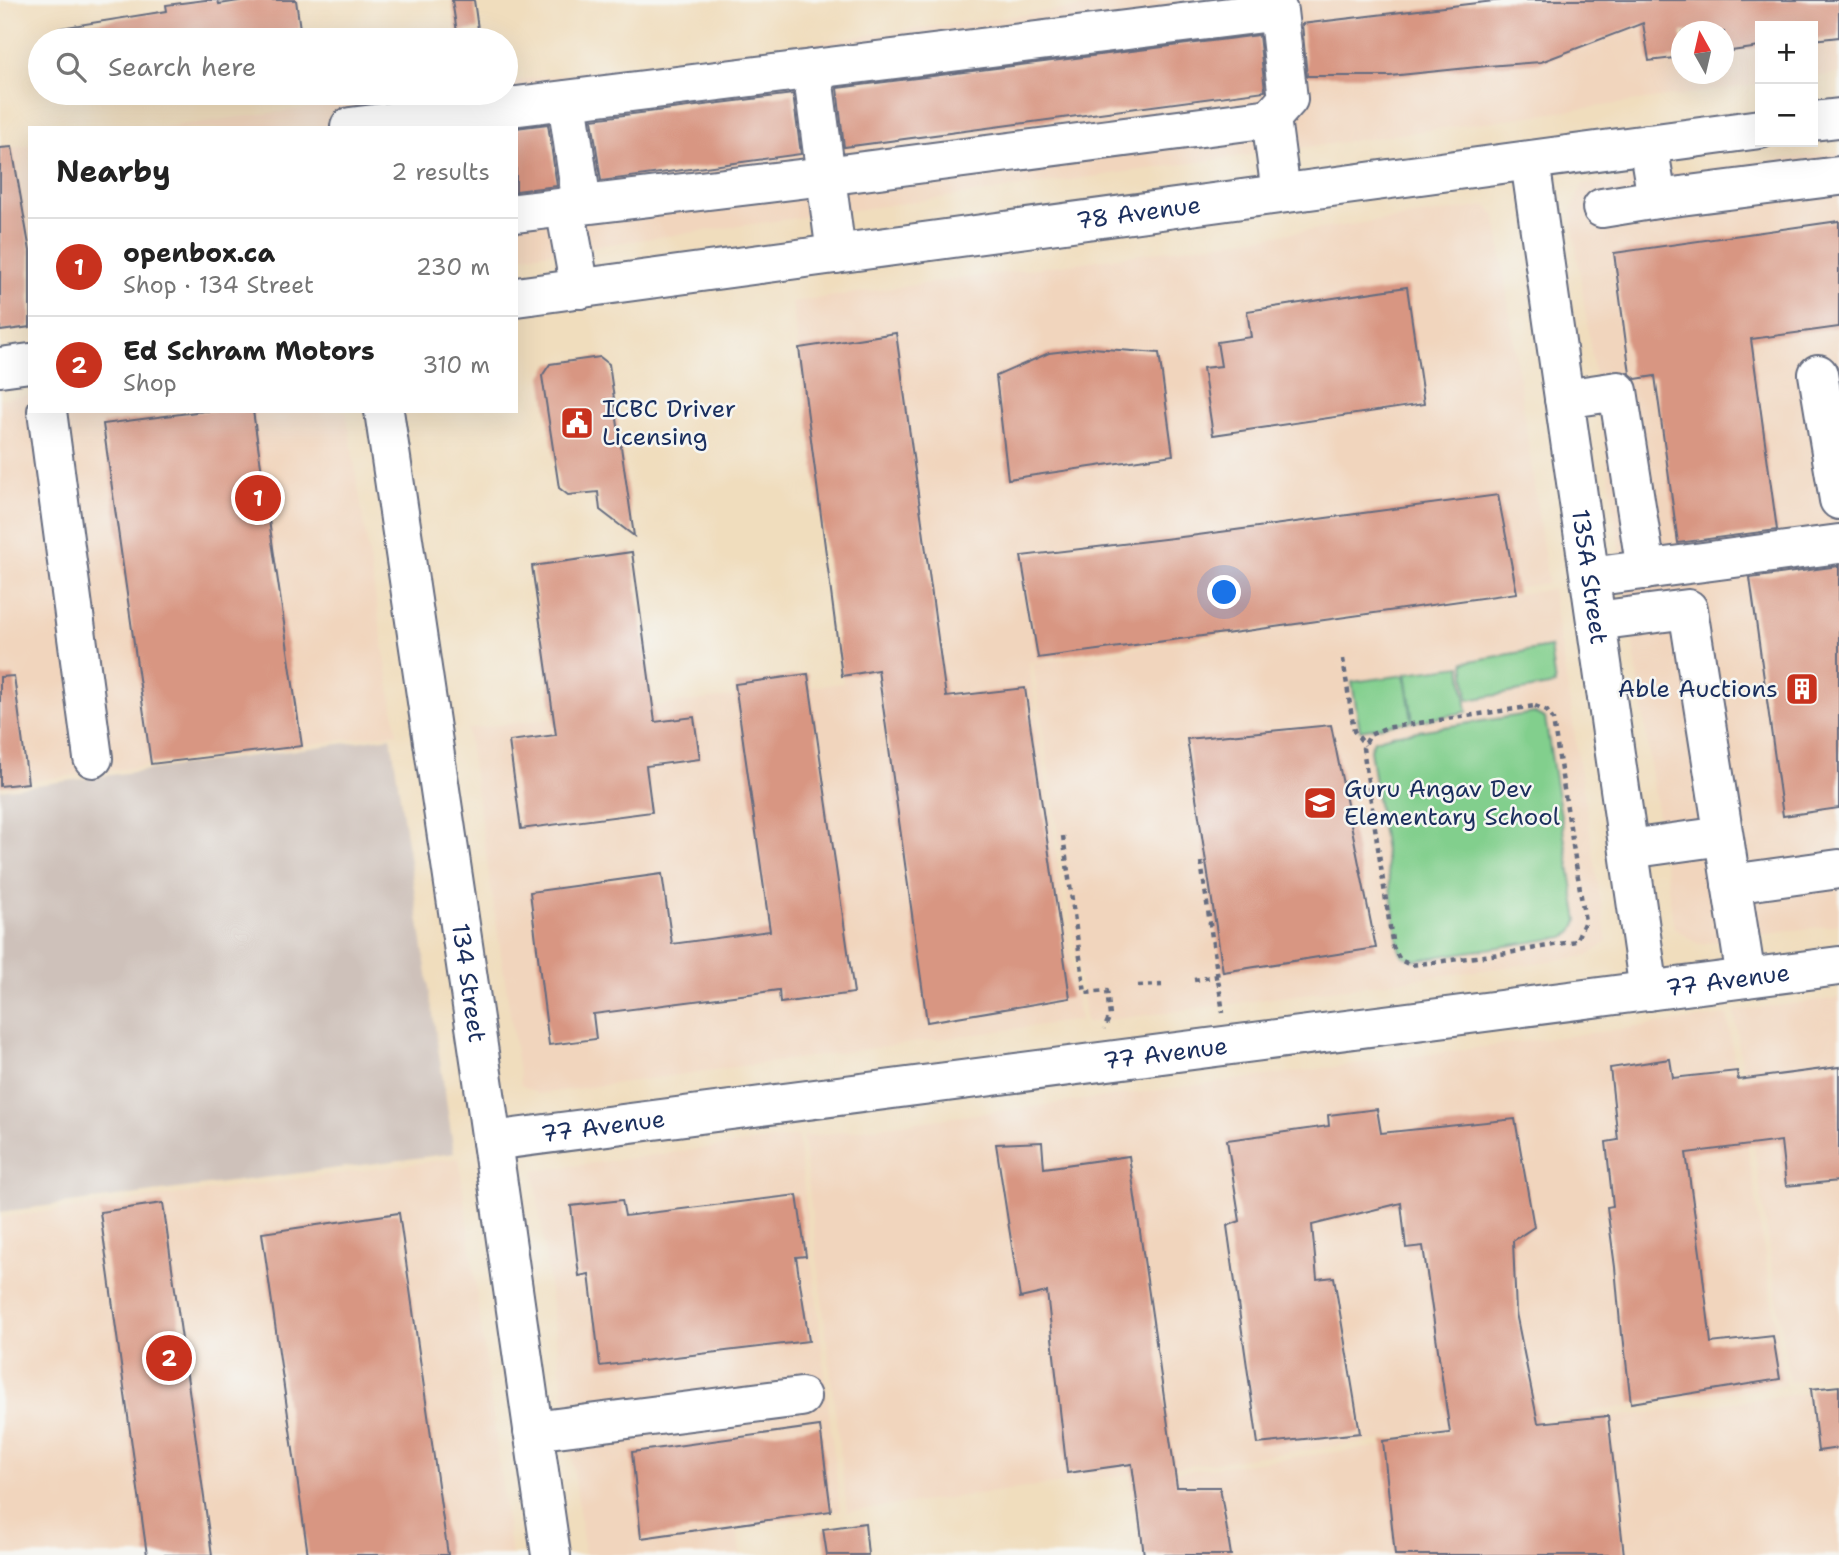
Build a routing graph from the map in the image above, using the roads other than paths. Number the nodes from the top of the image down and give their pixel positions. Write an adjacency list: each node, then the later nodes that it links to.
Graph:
1 (812, 69): 2 (street); 3 (street); 10 (street)
2 (567, 100): 6 (street); 14 (street)
3 (1270, 118): 10 (street); 12 (street)
4 (1839, 118): 5 (street)
5 (1818, 120)
6 (358, 126)
7 (1755, 130): 8 (street, 78 Avenue)
8 (1648, 144): 9 (street, 78 Avenue); 13 (street)
9 (1530, 161): 12 (street, 78 Avenue); 23 (street, 135A Street)
10 (825, 176): 14 (street); 17 (street)
11 (1839, 176): 13 (street)
12 (1281, 193): 17 (street, 78 Avenue)
13 (1657, 200): 15 (street)
14 (573, 206): 16 (street); 18 (street)
15 (1602, 208)
16 (518, 213)
17 (836, 254): 18 (street, 78 Avenue)
18 (580, 289): 19 (street, 78 Avenue)
19 (518, 298)
20 (28, 363): 21 (street)
21 (0, 368)
22 (1818, 374): 26 (street)
23 (1564, 399): 28 (street); 29 (street, 135A Street)
24 (47, 413): 31 (street)
25 (384, 413): 39 (street, 134 Street)
26 (1839, 500)
27 (1839, 544): 28 (street)
28 (1646, 570): 29 (street)
29 (1590, 577): 30 (street, 135A Street)
30 (1596, 621): 32 (street); 33 (street, 135A Street)
31 (93, 758)
32 (1723, 836): 33 (street); 35 (street)
33 (1629, 849): 38 (street, 135A Street)
34 (1839, 869): 35 (street)
35 (1731, 884): 37 (street)
36 (1839, 966): 37 (street, 77 Avenue)
37 (1746, 978): 38 (street, 77 Avenue)
38 (1649, 991): 39 (street, 77 Avenue)
39 (492, 1141): 41 (street, 134 Street)
40 (801, 1396): 41 (street)
41 (533, 1432): 42 (street, 134 Street)
42 (551, 1555)

